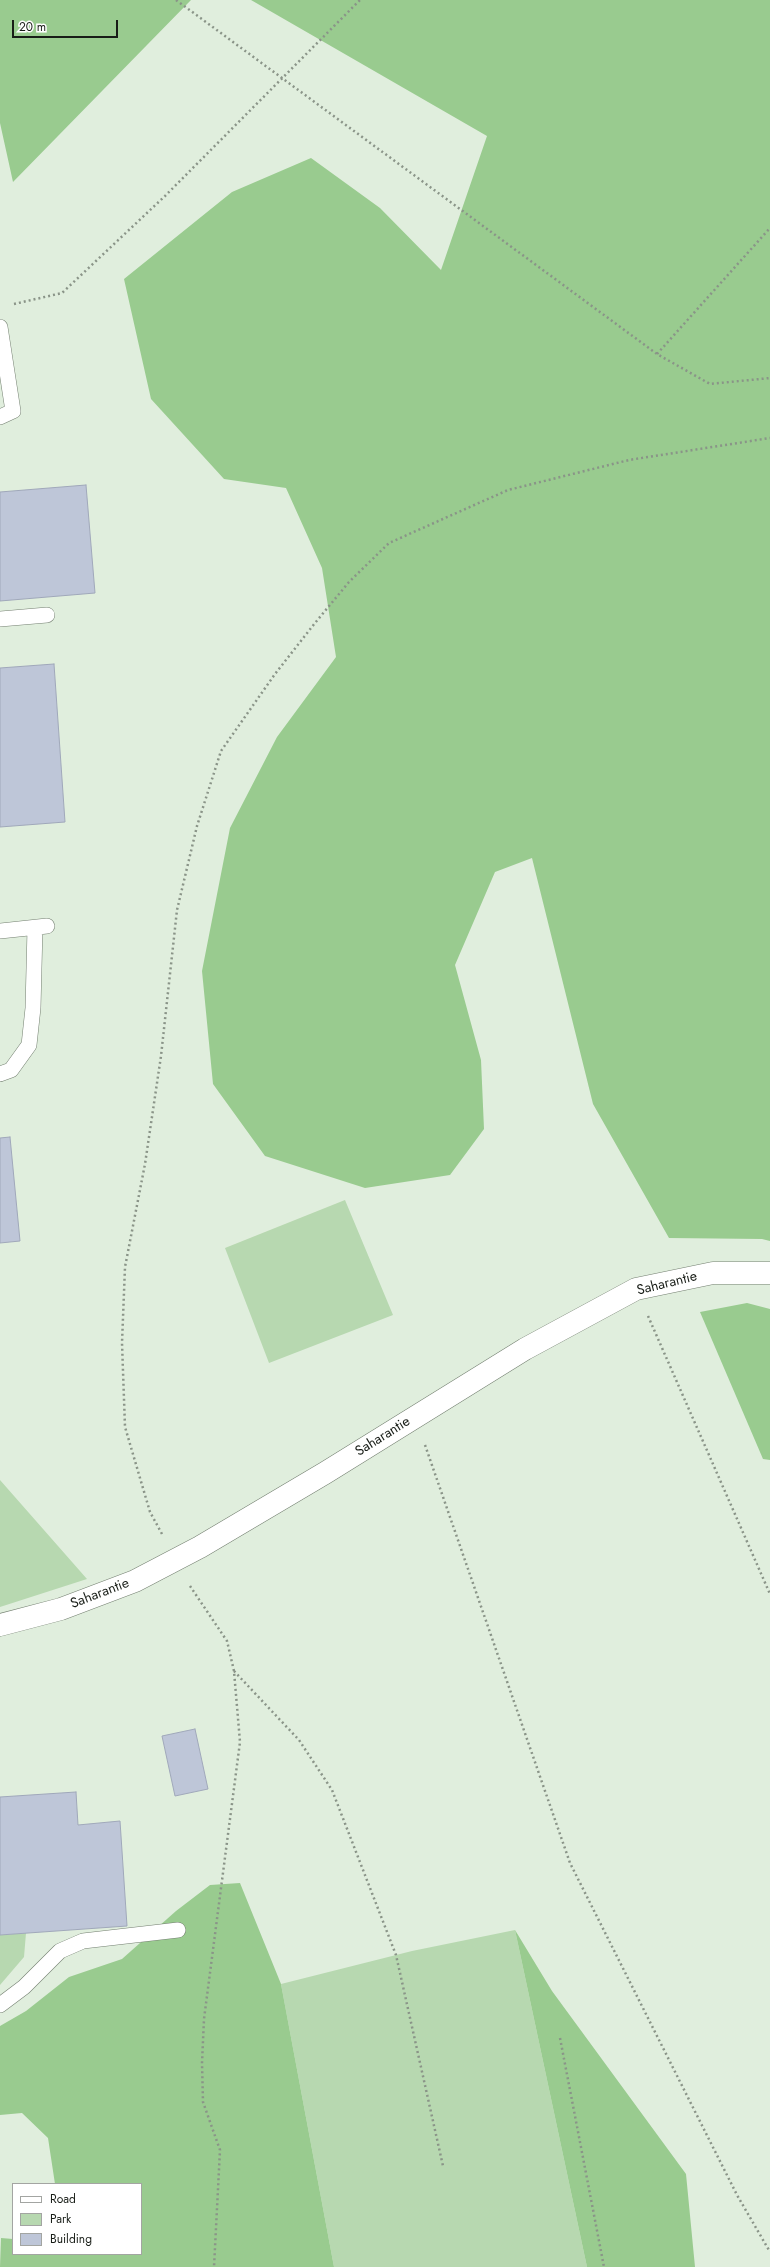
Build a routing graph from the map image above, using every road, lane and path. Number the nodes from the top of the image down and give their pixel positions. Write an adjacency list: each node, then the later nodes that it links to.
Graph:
1 (176, 0): 3 (path)
2 (360, 0): 3 (path)
3 (282, 78): 5 (path); 7 (path)
4 (770, 228): 7 (path)
5 (7, 306)
6 (0, 327): 9 (lane)
7 (657, 354): 8 (path)
8 (770, 378)
9 (0, 417)
10 (770, 438): 18 (path)
11 (46, 615): 12 (lane)
12 (0, 619)
13 (0, 930): 14 (lane)
14 (0, 1074)
15 (770, 1273): 16 (street, Saharantie)
16 (636, 1290): 17 (street, Saharantie); 19 (path)
17 (416, 1417): 18 (street, Saharantie); 26 (path)
18 (176, 1560): 20 (street, Saharantie); 21 (path)
19 (770, 1594)
20 (0, 1625)
21 (234, 1671): 25 (path); 27 (path)
22 (178, 1930): 23 (lane)
23 (0, 2005)
24 (560, 2038): 28 (path)
25 (443, 2166)
26 (770, 2252)
27 (214, 2267)
28 (604, 2267)

